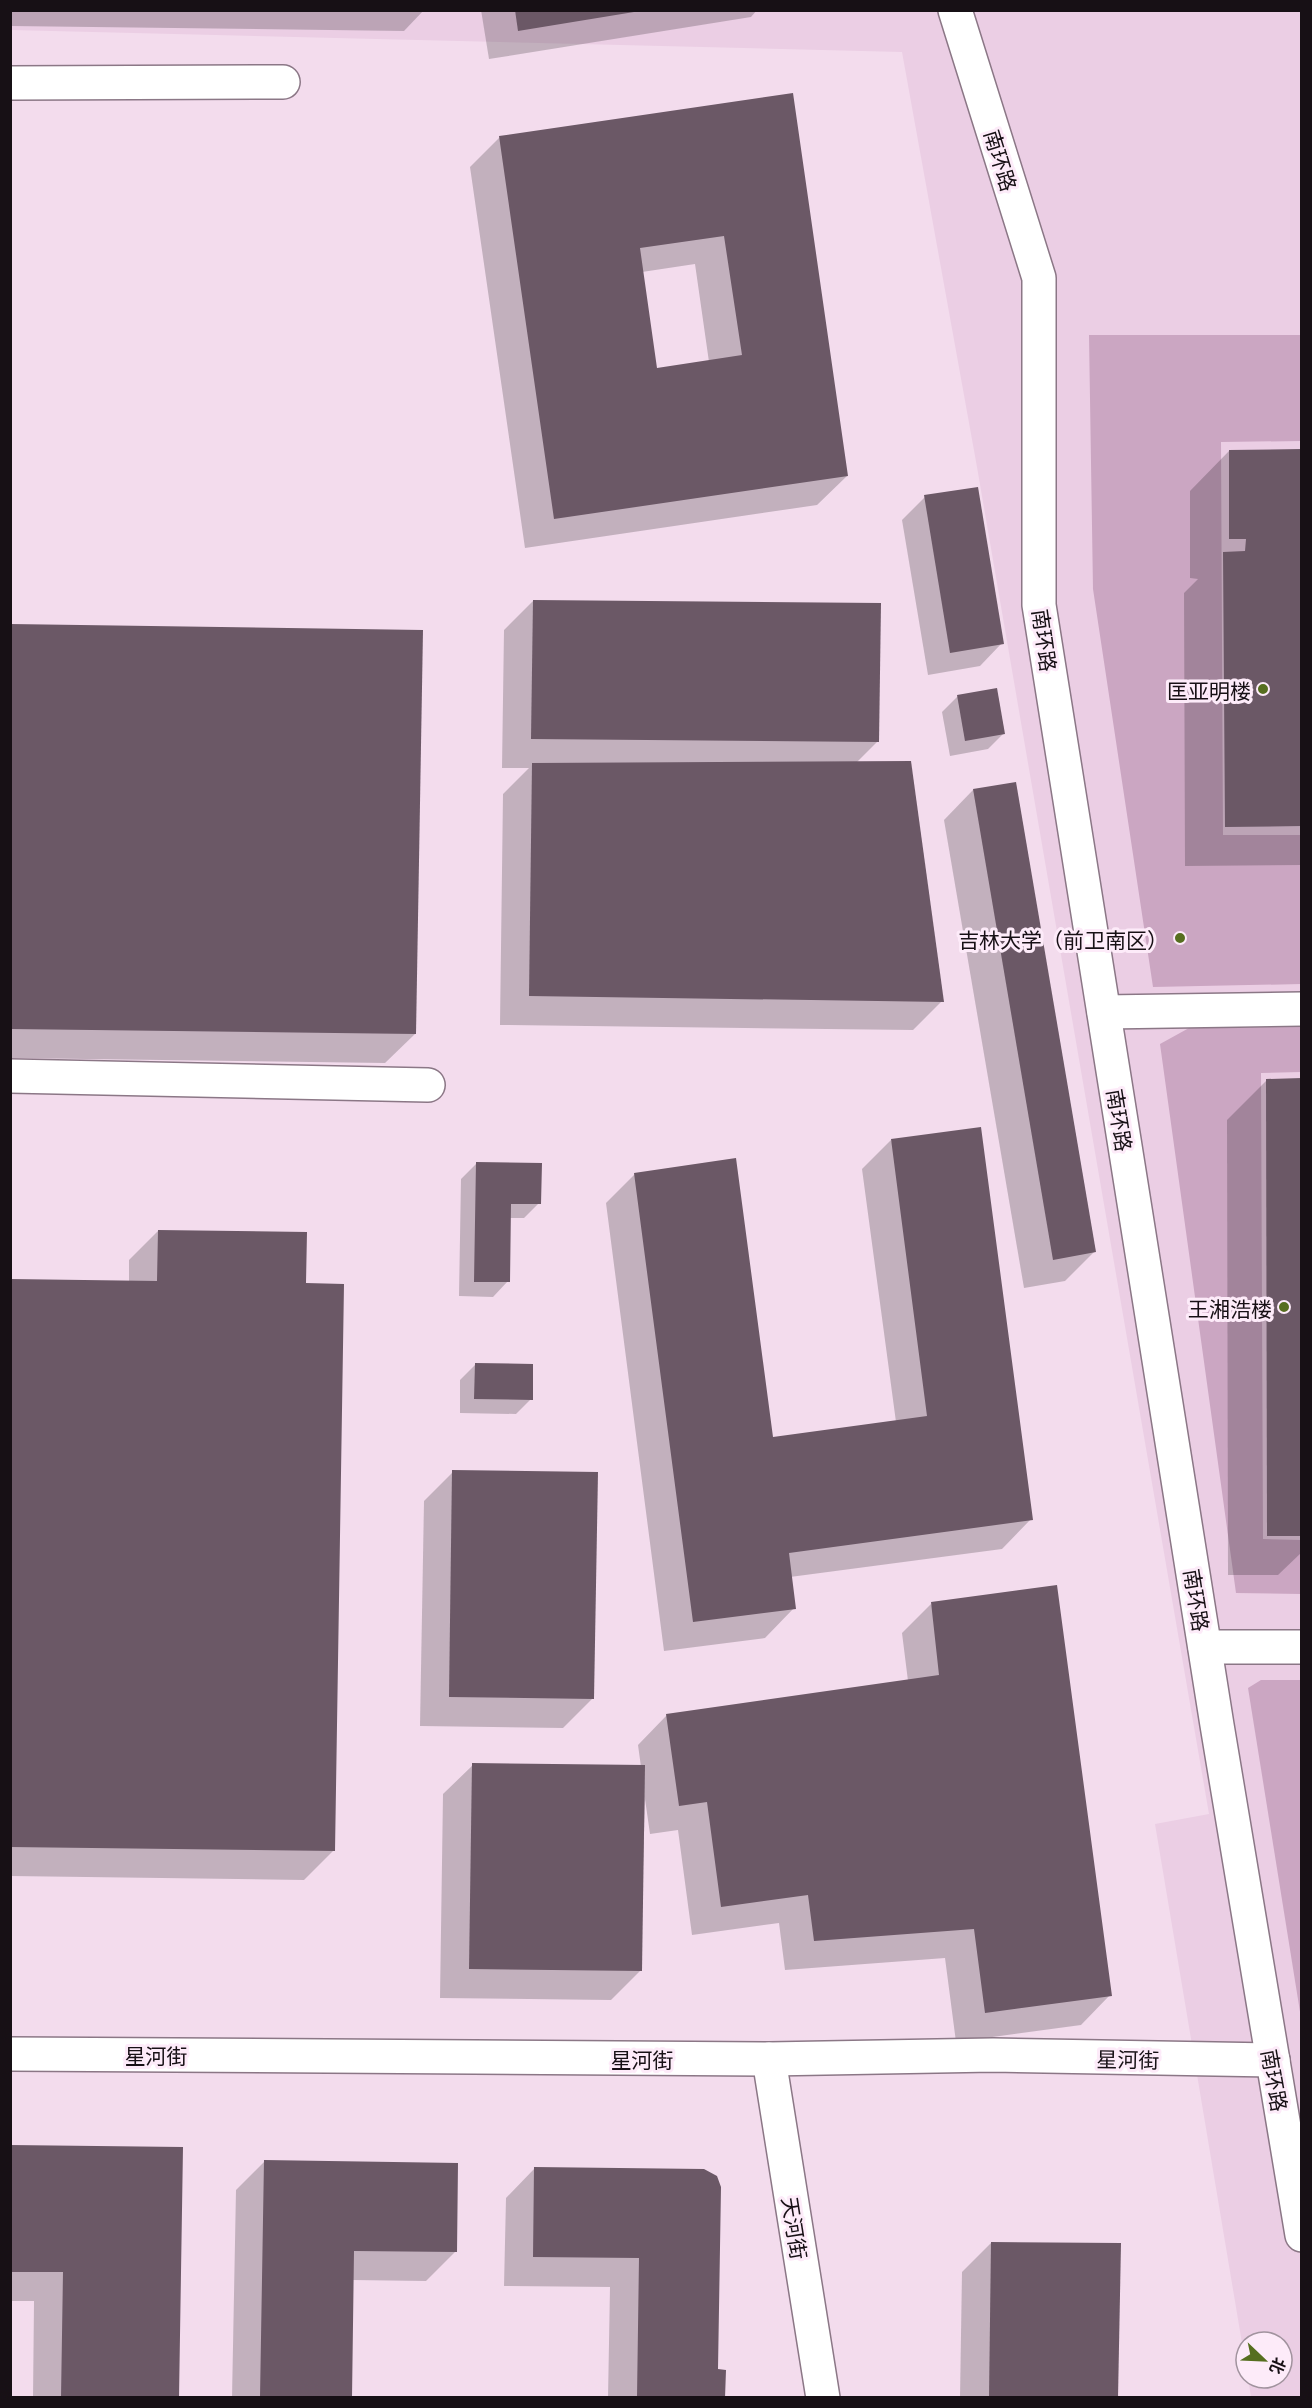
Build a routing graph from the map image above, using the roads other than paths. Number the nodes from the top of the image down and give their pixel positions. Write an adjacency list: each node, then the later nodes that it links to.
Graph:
1 (955, 10): 5 (street, 南环路)
2 (283, 82): 3 (street)
3 (10, 83)
4 (1302, 1009): 5 (street)
5 (1104, 1012): 8 (street, 南环路)
6 (10, 1076): 7 (street)
7 (428, 1085)
8 (1205, 1647): 9 (street); 12 (street, 南环路)
9 (1302, 1647)
10 (10, 2054): 11 (street, 星河街)
11 (769, 2060): 12 (street, 星河街); 15 (street, 天河街)
12 (1273, 2060): 13 (street, 南环路)
13 (1296, 2161): 14 (street, 南环路)
14 (1302, 2235)
15 (823, 2397)

